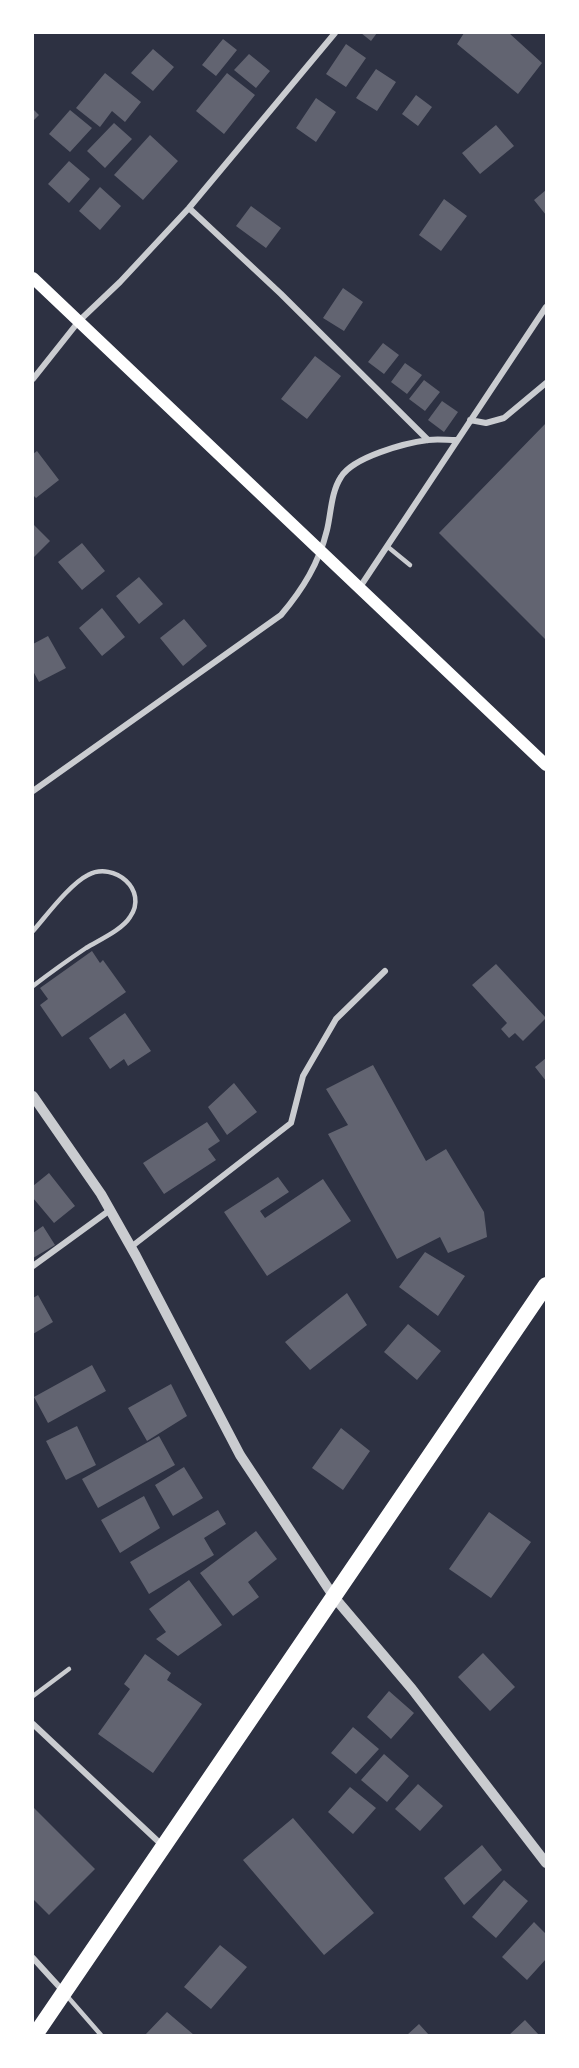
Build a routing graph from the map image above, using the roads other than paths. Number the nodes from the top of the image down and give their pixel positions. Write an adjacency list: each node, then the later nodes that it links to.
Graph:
1 (335, 33): 2 (street)
2 (189, 208): 5 (street); 9 (street)
3 (33, 278): 5 (main road)
4 (546, 307): 8 (street)
5 (79, 321): 6 (street); 12 (main road)
6 (33, 379)
7 (546, 383): 8 (street)
8 (470, 420): 10 (street)
9 (428, 440): 10 (street); 12 (street)
10 (456, 440): 11 (street)
11 (388, 547): 13 (lane); 14 (street)
12 (320, 551): 14 (main road); 16 (street)
13 (410, 565)
14 (359, 588): 15 (main road)
15 (546, 765)
16 (33, 791)
17 (33, 931): 19 (lane)
18 (385, 971): 22 (street)
19 (33, 986)
20 (33, 1096): 21 (street)
21 (110, 1210): 22 (street); 23 (street)
22 (131, 1247): 25 (street)
23 (33, 1266)
24 (546, 1285): 25 (highway)
25 (334, 1597): 29 (highway); 30 (street)
26 (69, 1669): 27 (lane)
27 (33, 1696)
28 (33, 1724): 29 (street)
29 (163, 1846): 32 (highway)
30 (546, 1863)
31 (33, 1958): 32 (street)
32 (63, 1992): 33 (highway); 34 (lane)
33 (35, 2035)
34 (101, 2035)

